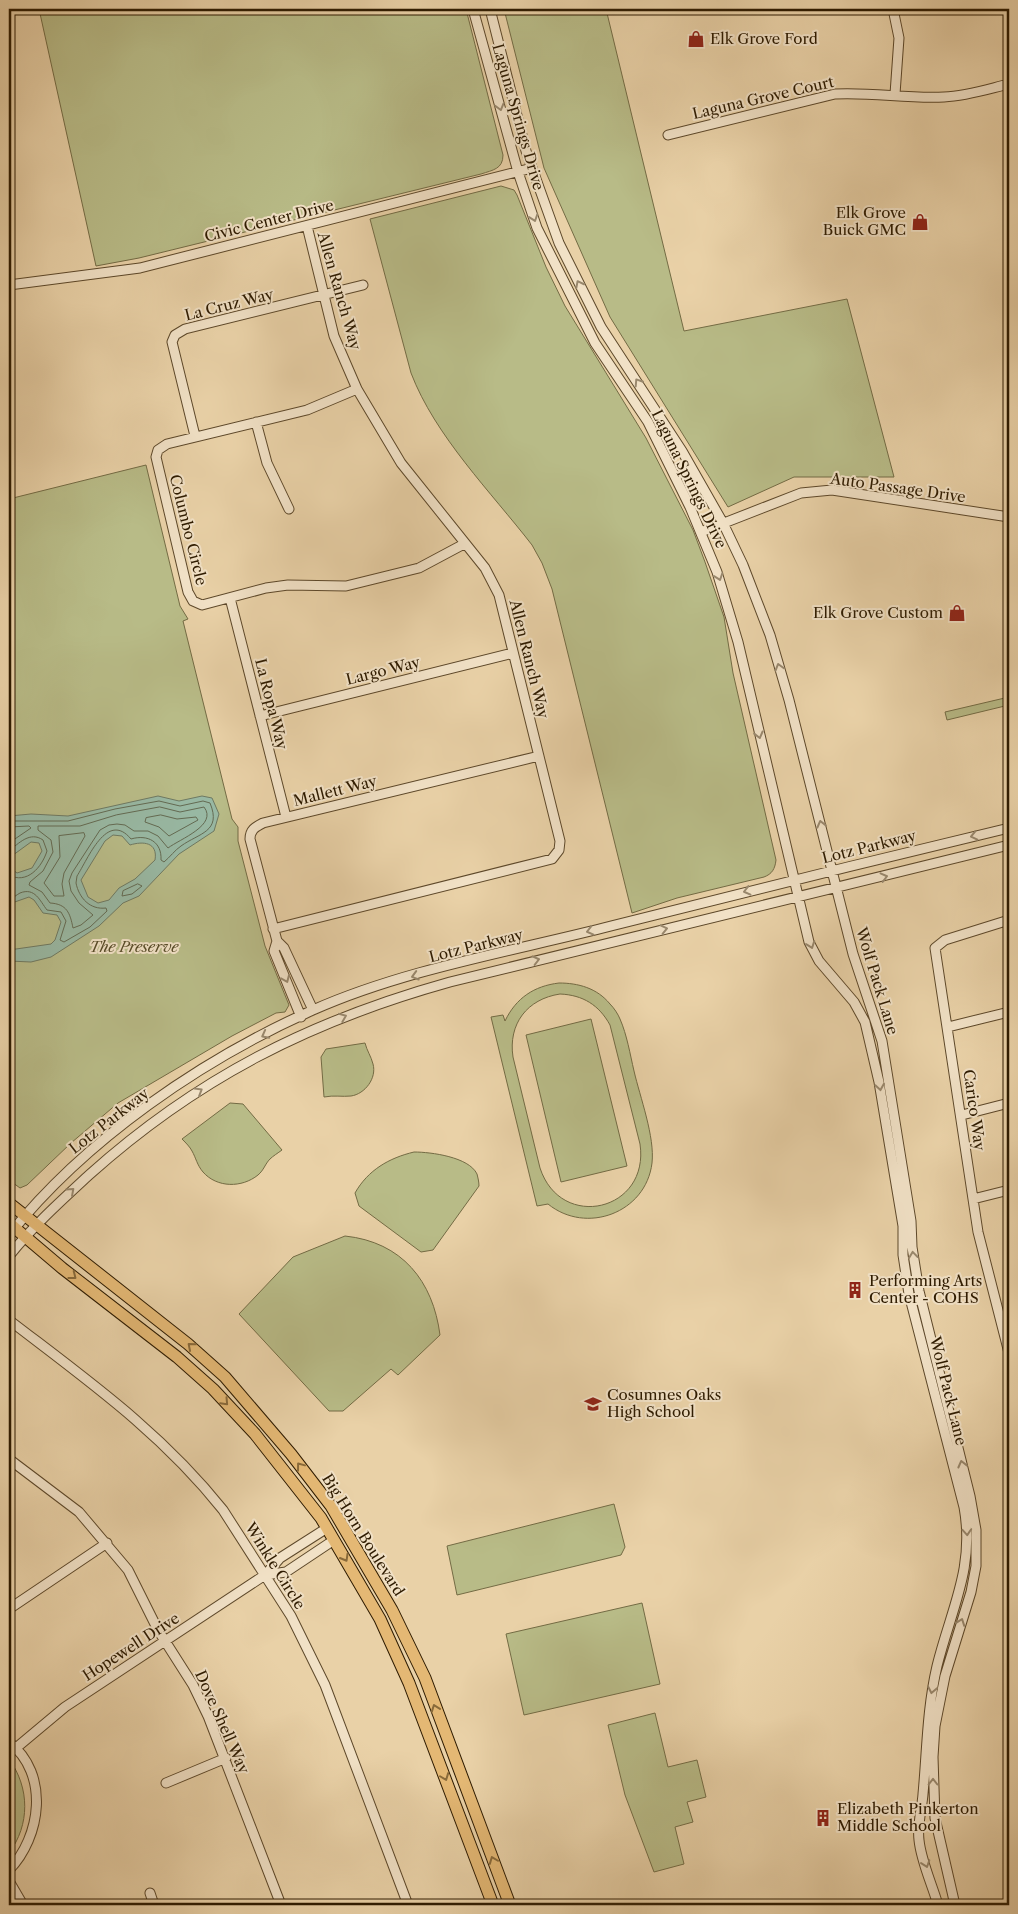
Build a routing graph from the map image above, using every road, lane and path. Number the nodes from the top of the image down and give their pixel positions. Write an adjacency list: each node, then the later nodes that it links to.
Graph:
1 (473, 9): 8 (street, Laguna Springs Drive, one-way to 8)
2 (490, 9): 7 (street, Laguna Springs Drive)
3 (893, 9): 5 (street)
4 (1009, 84): 5 (street, Laguna Grove Court)
5 (895, 94): 6 (street, Laguna Grove Court)
6 (668, 135)
7 (532, 168): 8 (street, Civic Center Drive); 18 (street, Laguna Springs Drive, one-way to 7)
8 (518, 172): 9 (street, Civic Center Drive); 19 (street, Laguna Springs Drive, one-way to 19)
9 (307, 226): 10 (street, Civic Center Drive); 12 (street, Allen Ranch Way)
10 (9, 285)
11 (363, 286): 12 (street, La Cruz Way)
12 (323, 295): 13 (street, Allen Ranch Way); 15 (street, La Cruz Way)
13 (356, 389): 14 (street, Columbo Circle); 20 (street, Allen Ranch Way)
14 (256, 422): 15 (street, Columbo Circle); 16 (street)
15 (195, 436): 21 (street, Columbo Circle)
16 (289, 509)
17 (1009, 517): 18 (street, Auto Passage Drive)
18 (723, 523): 19 (street, Auto Passage Drive); 28 (street, Laguna Springs Drive, one-way to 18)
19 (701, 532): 29 (street, Laguna Springs Drive, one-way to 29)
20 (464, 544): 21 (street, Columbo Circle); 22 (street, Allen Ranch Way)
21 (230, 598): 23 (street, La Ropa Way)
22 (513, 653): 23 (street, Largo Way); 24 (street, Allen Ranch Way)
23 (260, 716): 25 (street, La Ropa Way)
24 (539, 756): 25 (street, Mallett Way); 33 (street, Allen Ranch Way)
25 (286, 817): 33 (street, Mallett Way)
26 (1009, 828): 28 (street, Lotz Parkway, one-way to 28)
27 (1009, 845): 30 (street, Lotz Parkway, one-way to 27)
28 (832, 870): 29 (street, Lotz Parkway); 30 (street, Laguna Springs Drive)
29 (795, 880): 31 (street, Laguna Springs Drive); 35 (street, Lotz Parkway, one-way to 35)
30 (836, 889): 31 (street, Lotz Parkway); 71 (street, Wolf Pack Lane, one-way to 30)
31 (799, 897): 45 (street, Lotz Parkway, one-way to 31); 70 (street, Wolf Pack Lane, one-way to 70)
32 (1009, 920): 38 (street, Carico Way)
33 (273, 929): 34 (street, Mallett Way)
34 (277, 941): 35 (street, Mallett Way); 37 (street, Mallett Way, one-way to 37)
35 (312, 1010): 37 (street, Lotz Parkway)
36 (1009, 1012): 38 (street)
37 (302, 1017): 44 (street, Lotz Parkway, one-way to 44)
38 (948, 1027): 40 (street, Carico Way)
39 (1009, 1103): 40 (street)
40 (962, 1114): 42 (street, Carico Way)
41 (1009, 1190): 42 (street)
42 (973, 1200): 50 (street, Carico Way)
43 (9, 1203): 44 (main road, Big Horn Boulevard)
44 (24, 1216): 45 (main road, Big Horn Boulevard); 46 (street, Lotz Parkway)
45 (36, 1224): 47 (street, Lotz Parkway); 69 (main road, Big Horn Boulevard, one-way to 45)
46 (11, 1229): 47 (main road, Big Horn Boulevard)
47 (24, 1236): 48 (street, Lotz Parkway); 52 (main road, Big Horn Boulevard, one-way to 52)
48 (9, 1256)
49 (9, 1320): 55 (street, Winkle Circle)
50 (1009, 1348)
51 (9, 1459): 54 (street, Dove Shell Way)
52 (327, 1528): 53 (main road, Big Horn Boulevard); 55 (street, Hopewell Drive)
53 (334, 1540): 55 (street, Hopewell Drive); 68 (main road, Big Horn Boulevard, one-way to 68)
54 (107, 1543): 56 (street); 57 (street, Dove Shell Way)
55 (265, 1575): 57 (street, Hopewell Drive); 67 (street, Winkle Circle)
56 (9, 1609)
57 (166, 1642): 58 (street, Hopewell Drive); 59 (street, Dove Shell Way)
58 (12, 1745): 61 (street)
59 (226, 1758): 60 (street); 66 (street, Dove Shell Way)
60 (166, 1782)
61 (9, 1870)
62 (9, 1881): 64 (street)
63 (150, 1893): 65 (street)
64 (23, 1905)
65 (154, 1905)
66 (281, 1905)
67 (408, 1905)
68 (493, 1905)
69 (510, 1905)
70 (938, 1905)
71 (955, 1905)

